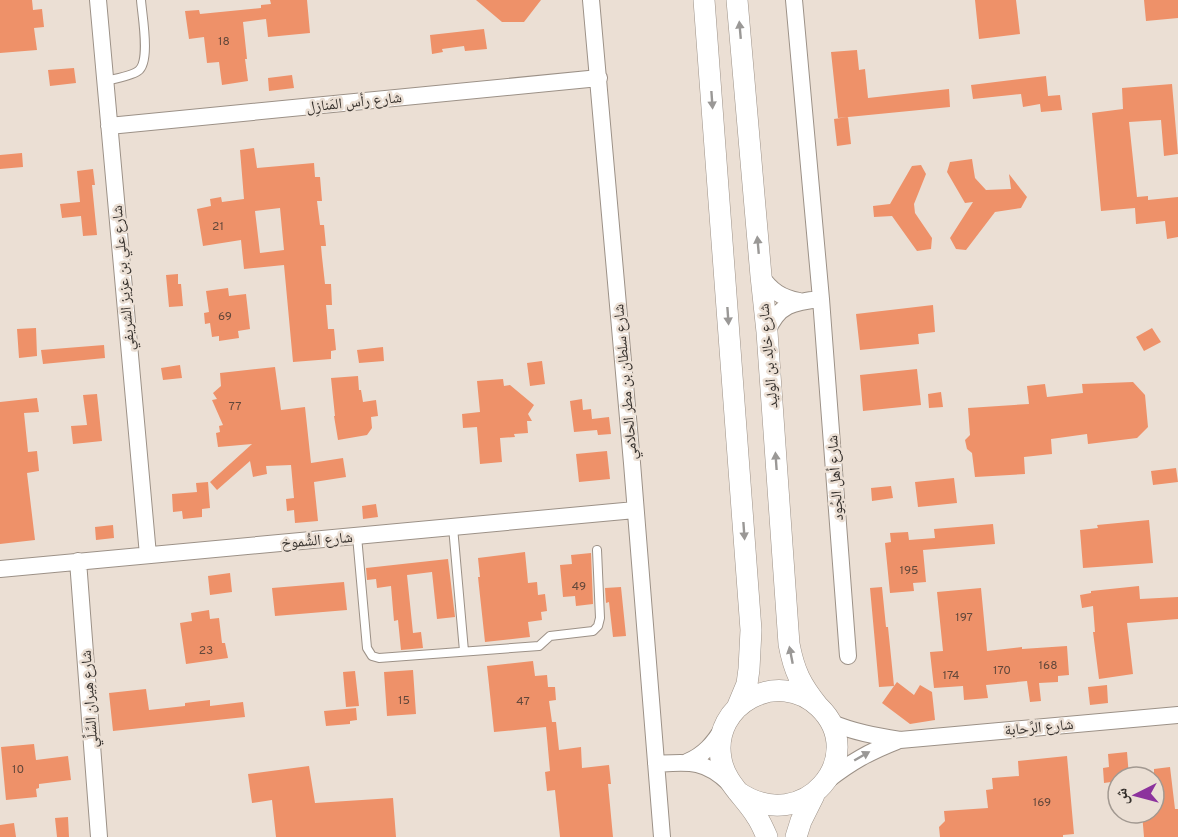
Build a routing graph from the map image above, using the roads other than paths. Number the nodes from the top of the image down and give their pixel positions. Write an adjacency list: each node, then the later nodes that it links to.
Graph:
1 (98, 0): 9 (street, شارع علي بن عزيز الشريفي)
2 (141, 0): 9 (lane)
3 (591, 0): 8 (street, شارع سلطان بن مطر الحلامي)
4 (737, 0): 7 (street, شارع خالِد بن الوليد, one-way to 4)
5 (794, 0): 12 (street, شارع أهل الجُود)
6 (705, 9): 7 (street); 25 (street, one-way to 25)
7 (743, 59): 11 (street, شارع خالِد بن الوليد, one-way to 7)
8 (599, 78): 10 (street, شارع رأس المَنازِل); 15 (street, شارع سلطان بن مطر الحلامي)
9 (105, 81): 10 (street, شارع علي بن عزيز الشريفي)
10 (109, 126): 19 (street, شارع علي بن عزيز الشريفي)
11 (761, 276): 13 (street); 14 (street, شارع خالِد بن الوليد)
12 (821, 299): 13 (street); 23 (street, شارع أهل الجُود)
13 (799, 301): 14 (street)
14 (767, 332): 24 (street, شارع خالِد بن الوليد, one-way to 14)
15 (635, 510): 16 (street, شارع الشُّموخ); 29 (street, شارع سلطان بن مطر الحلامي)
16 (453, 527): 17 (street, شارع الشُّموخ); 22 (lane)
17 (357, 536): 19 (street, شارع الشُّموخ); 22 (lane)
18 (597, 550): 22 (lane)
19 (148, 555): 20 (street, شارع الشُّموخ)
20 (78, 561): 21 (street, شارع الشُّموخ); 32 (street, شارع هِيران السَّلِّي)
21 (0, 568)
22 (464, 651)
23 (848, 656)
24 (824, 714): 25 (street); 27 (street, شارع الرَّحابة); 30 (street)
25 (732, 715): 28 (street); 31 (street)
26 (1178, 715): 27 (street, شارع الرَّحابة)
27 (900, 740): 30 (street, شارع الرَّحابة, one-way to 27)
28 (687, 762): 29 (street); 31 (street)
29 (656, 764): 33 (street, شارع سلطان بن مطر الحلامي)
30 (821, 788): 31 (street); 35 (street)
31 (736, 789): 34 (street)
32 (99, 837)
33 (662, 837)
34 (767, 837)
35 (796, 837)

